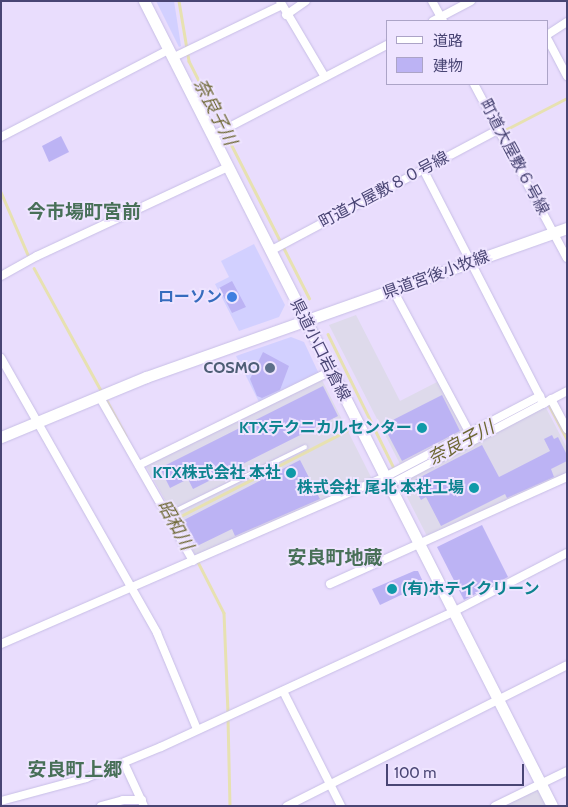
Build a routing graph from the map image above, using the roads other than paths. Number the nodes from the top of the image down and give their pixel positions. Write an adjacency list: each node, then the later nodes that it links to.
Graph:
1 (144, 1): 12 (main road, 県道小口岩倉線)
2 (306, 1): 6 (street)
3 (432, 1): 7 (street)
4 (471, 1): 7 (street)
5 (281, 3): 6 (street); 12 (street)
6 (286, 15): 14 (street)
7 (439, 20)
8 (567, 22): 9 (street)
9 (548, 35)
10 (548, 38): 13 (street)
11 (386, 46): 14 (street)
12 (170, 54): 17 (main road, 県道小口岩倉線); 18 (street)
13 (567, 76)
14 (325, 77): 17 (street)
15 (475, 85): 16 (street, 町道大屋敷６号線)
16 (498, 130): 20 (street, 町道大屋敷８０号線); 22 (street, 町道大屋敷６号線)
17 (212, 136): 19 (main road, 県道小口岩倉線)
18 (1, 137)
19 (228, 167): 23 (main road, 県道小口岩倉線); 26 (street)
20 (423, 170): 23 (street, 町道大屋敷８０号線); 25 (street)
21 (567, 228): 22 (main road, 県道宮後小牧線)
22 (554, 233): 24 (street, 町道大屋敷６号線); 25 (main road, 県道宮後小牧線)
23 (270, 251): 28 (main road, 県道小口岩倉線)
24 (567, 258)
25 (472, 262): 27 (main road, 県道宮後小牧線); 33 (street)
26 (1, 276)
27 (393, 290): 28 (main road, 県道宮後小牧線); 38 (street)
28 (300, 323): 30 (main road, 県道小口岩倉線); 32 (main road, 県道宮後小牧線)
29 (1, 358): 36 (street)
30 (331, 371): 42 (street); 44 (main road, 県道小口岩倉線)
31 (567, 391): 34 (street)
32 (103, 395): 36 (main road, 県道宮後小牧線); 42 (street)
33 (540, 396): 35 (street); 38 (street)
34 (551, 399): 35 (street); 37 (street)
35 (544, 404): 40 (street)
36 (38, 422): 39 (main road, 県道宮後小牧線); 50 (street)
37 (567, 429)
38 (469, 432): 40 (lane); 44 (street)
39 (1, 437)
40 (474, 442): 44 (street)
41 (305, 447): 45 (lane)
42 (142, 464): 48 (street)
43 (567, 478): 46 (street)
44 (387, 481): 46 (main road, 県道小口岩倉線); 48 (street)
45 (175, 512)
46 (420, 545): 49 (street); 51 (main road, 県道小口岩倉線)
47 (567, 553): 51 (street)
48 (196, 560): 50 (street)
49 (330, 584)
50 (132, 587): 52 (street); 56 (street)
51 (453, 612): 54 (street); 55 (main road, 県道小口岩倉線)
52 (1, 644)
53 (567, 665): 55 (street)
54 (283, 691): 56 (street); 60 (street)
55 (499, 702): 59 (main road, 県道小口岩倉線); 60 (street)
56 (198, 729): 57 (street)
57 (124, 763): 61 (street); 62 (street)
58 (567, 771): 59 (street)
59 (540, 784): 66 (street); 67 (main road, 県道小口岩倉線)
60 (330, 785): 64 (street); 65 (street)
61 (1, 801)
62 (143, 803): 63 (street)
63 (101, 806)
64 (287, 806)
65 (341, 806)
66 (495, 806)
67 (552, 806)

